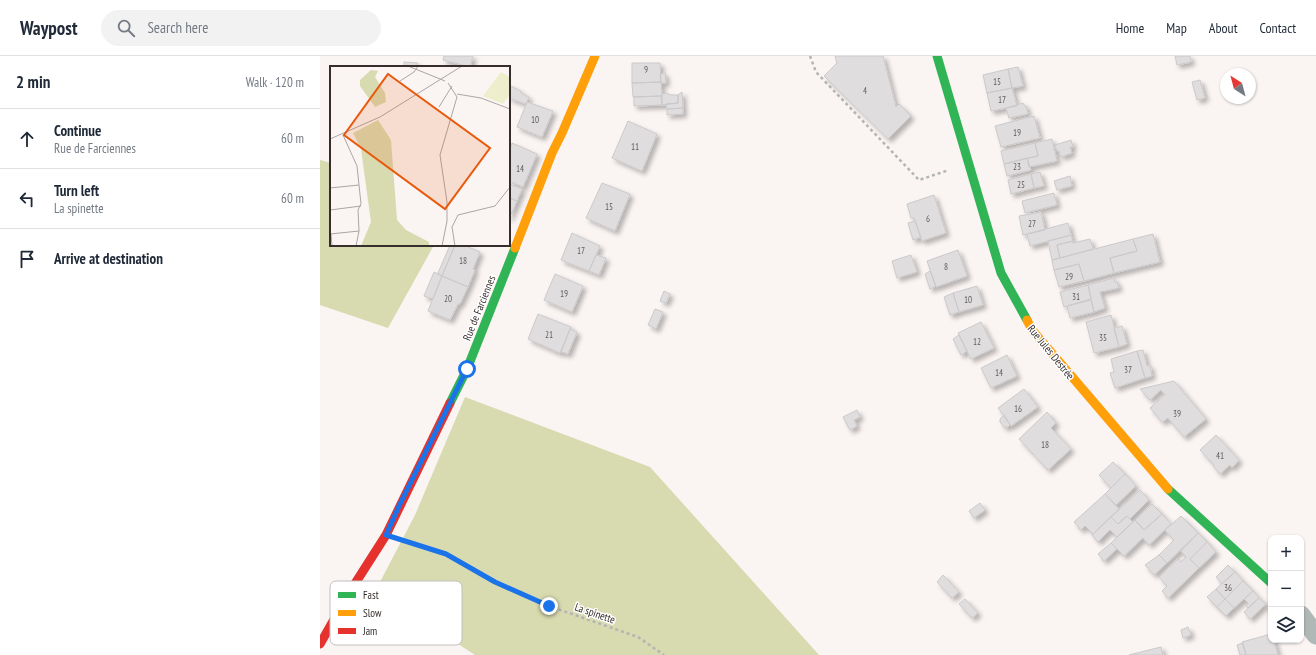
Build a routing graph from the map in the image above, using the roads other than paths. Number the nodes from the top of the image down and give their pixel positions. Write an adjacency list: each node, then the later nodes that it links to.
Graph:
1 (595, 56): 3 (street, Rue de Farciennes)
2 (937, 56): 4 (street, Rue Jules Destrée)
3 (357, 581)
4 (1268, 581)
5 (1304, 619): 7 (street)
6 (330, 626): 8 (street, Rue de Farciennes)
7 (1316, 635)
8 (320, 644)

